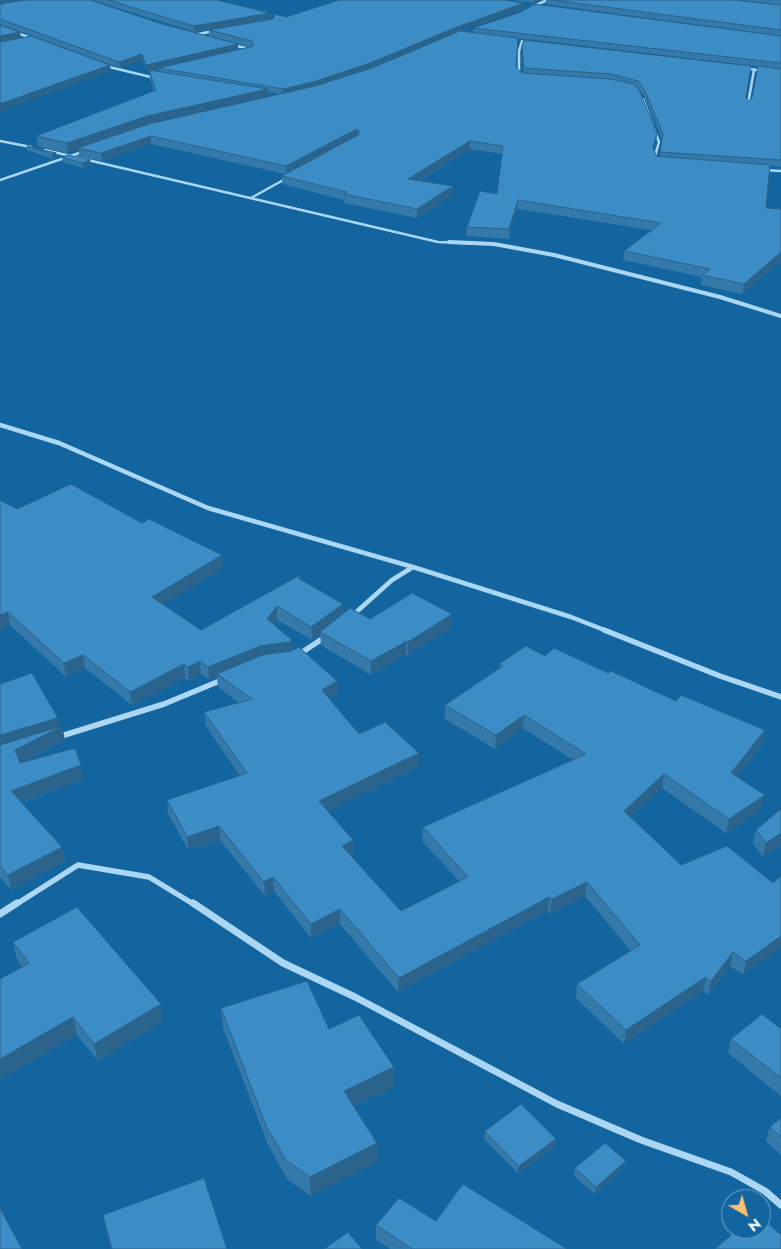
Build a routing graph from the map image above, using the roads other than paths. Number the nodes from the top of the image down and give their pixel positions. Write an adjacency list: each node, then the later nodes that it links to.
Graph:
1 (547, 0): 3 (street)
2 (524, 6): 3 (street)
3 (532, 7): 4 (street); 5 (street)
4 (542, 8)
5 (524, 11)
6 (8, 30): 9 (street)
7 (219, 30): 8 (street)
8 (204, 38)
9 (33, 39): 10 (street); 12 (street)
10 (25, 40)
11 (522, 41): 21 (street)
12 (41, 42)
13 (223, 43): 14 (street)
14 (242, 52)
15 (98, 64): 20 (street)
16 (737, 68): 17 (street)
17 (754, 70): 18 (street); 24 (street)
18 (763, 71)
19 (148, 73): 20 (street)
20 (139, 76): 22 (street)
21 (522, 77)
22 (158, 78)
23 (638, 94): 30 (street)
24 (748, 104)
25 (0, 141): 26 (street)
26 (35, 148)
27 (44, 150): 29 (street)
28 (88, 150): 29 (street)
29 (71, 156): 34 (street); 35 (street)
30 (657, 162)
31 (762, 170): 32 (street)
32 (781, 171)
33 (292, 176): 35 (street)
34 (0, 180)
35 (250, 198): 36 (street)
36 (781, 316)
37 (0, 425): 38 (street)
38 (413, 567): 39 (street); 43 (street)
39 (351, 616)
40 (329, 634): 41 (street)
41 (291, 660)
42 (226, 679): 44 (street)
43 (781, 697)
44 (52, 738)
45 (0, 914): 46 (street)
46 (781, 1205)

